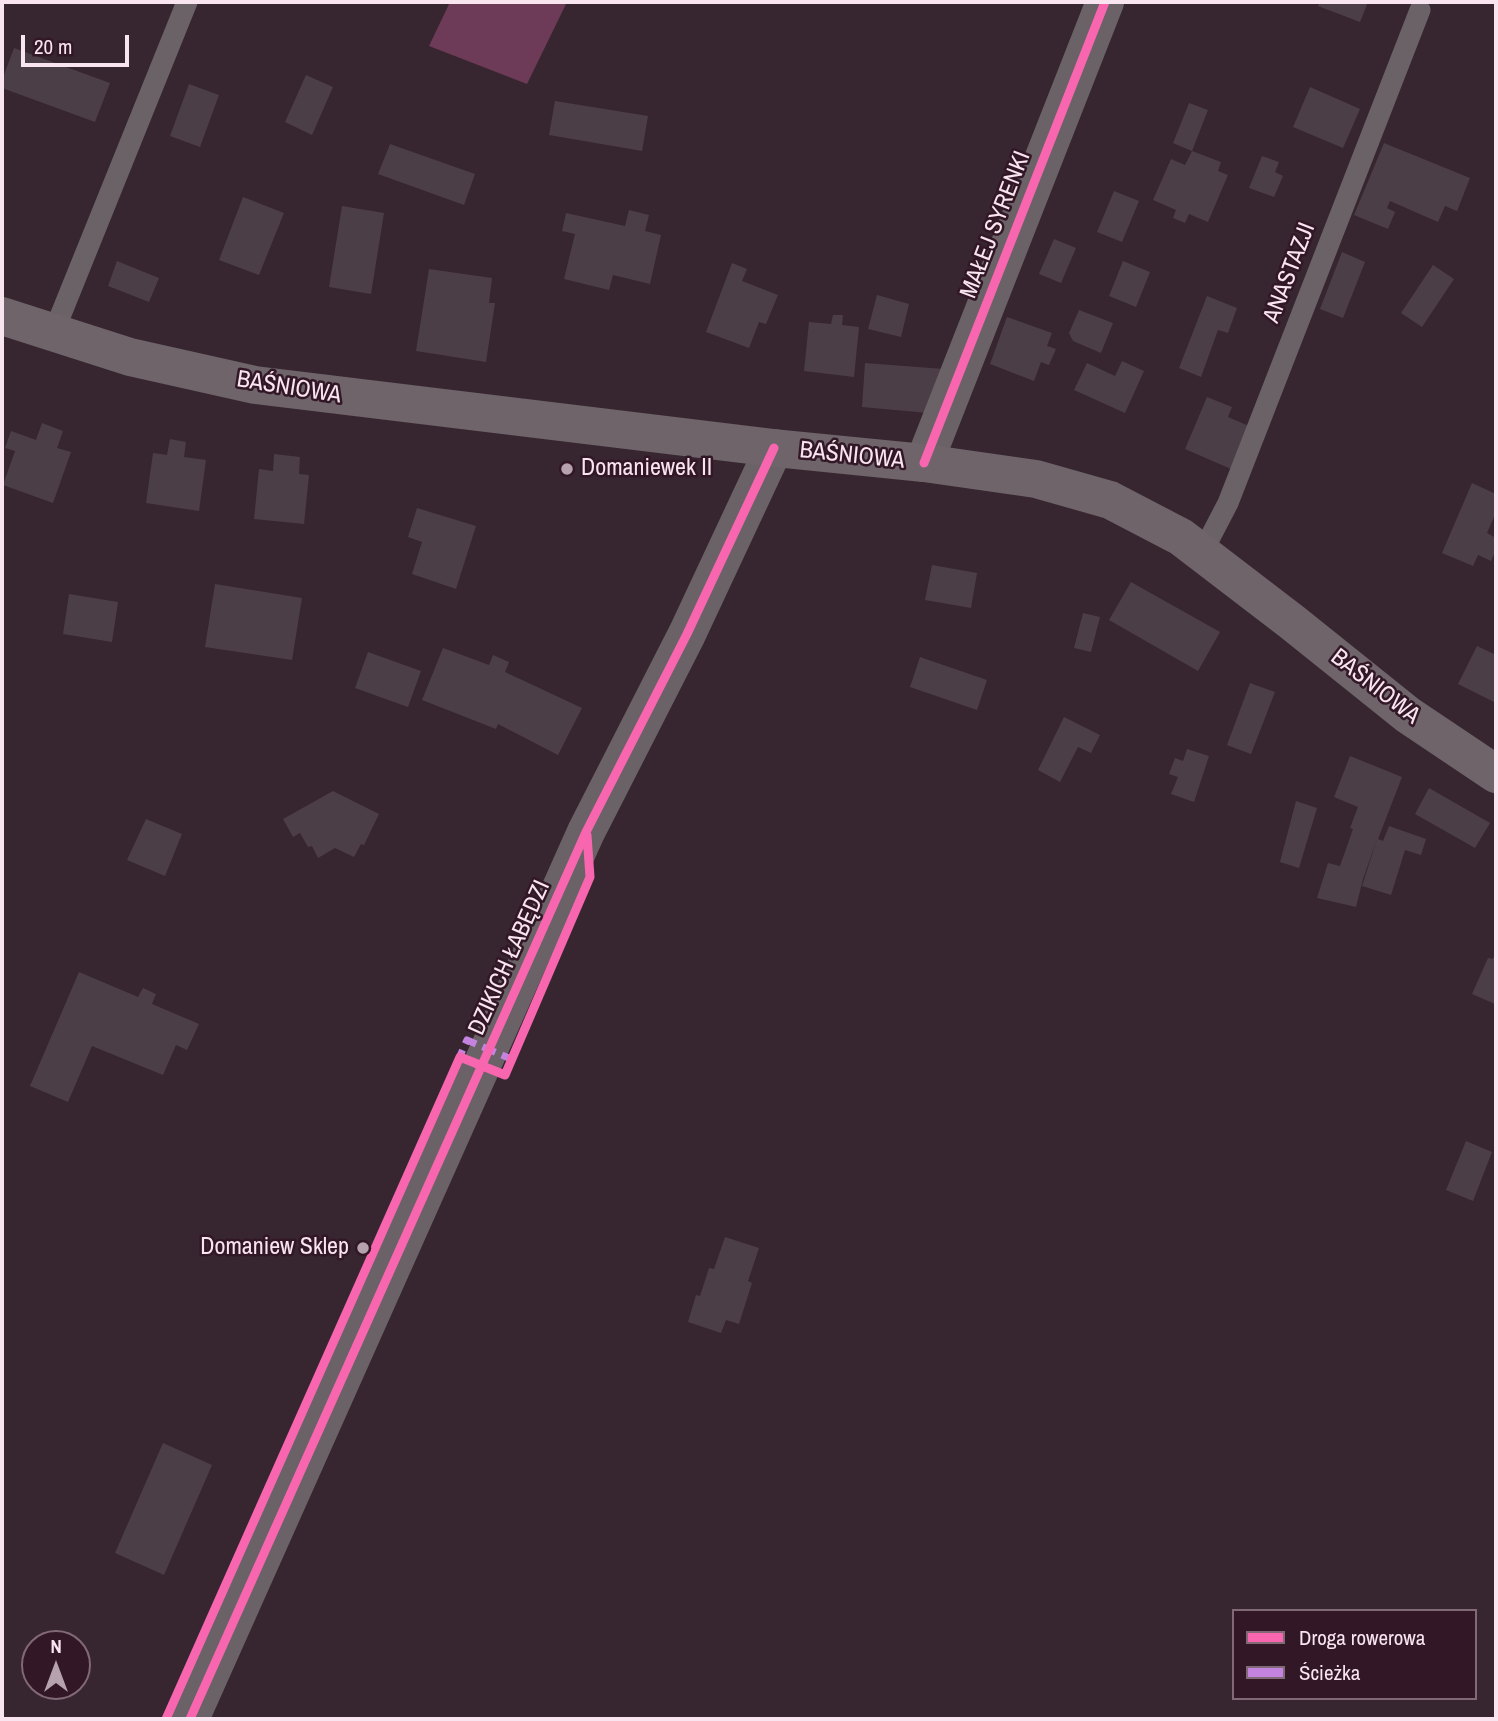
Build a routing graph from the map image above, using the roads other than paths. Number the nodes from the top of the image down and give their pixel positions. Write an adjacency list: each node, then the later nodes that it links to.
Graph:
1 (187, 2): 5 (lane)
2 (1105, 2): 7 (street, MAŁEJ SYRENKI)
3 (1420, 10): 8 (lane, ANASTAZJI)
4 (2, 316): 5 (main road, BAŚNIOWA)
5 (53, 334): 6 (main road, BAŚNIOWA)
6 (774, 448): 7 (main road, BAŚNIOWA); 10 (street, DZIKICH ŁABĘDZI)
7 (924, 463): 8 (main road, BAŚNIOWA)
8 (1202, 553): 9 (main road, BAŚNIOWA)
9 (1496, 774)
10 (190, 1719)

